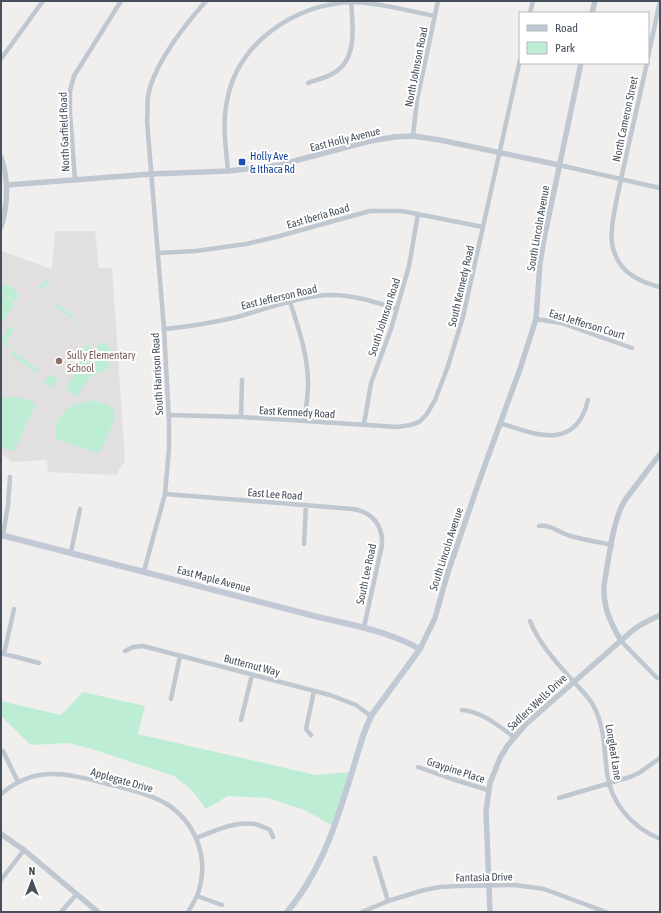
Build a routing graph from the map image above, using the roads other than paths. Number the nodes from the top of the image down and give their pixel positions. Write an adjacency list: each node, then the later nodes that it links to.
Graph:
1 (42, 1): 13 (street)
2 (121, 1): 25 (street, North Garfield Road)
3 (206, 1): 23 (street, South Harrison Road)
4 (438, 1): 11 (street, North Johnson Road)
5 (533, 1): 9 (street)
6 (595, 1): 10 (street)
7 (660, 1): 12 (street)
8 (351, 2): 11 (street); 17 (street); 22 (street)
9 (530, 12)
10 (592, 12)
11 (434, 16): 18 (street, North Johnson Road)
12 (649, 52)
13 (1, 59)
14 (519, 64): 19 (street, South Kennedy Road)
15 (581, 64): 21 (street, South Lincoln Avenue)
16 (647, 64): 24 (street, North Cameron Street)
17 (308, 83)
18 (413, 136): 19 (street, East Holly Avenue); 22 (street, East Holly Avenue)
19 (500, 152): 21 (street, East Holly Avenue); 30 (street, South Kennedy Road)
20 (1, 158): 26 (street)
21 (559, 165): 24 (street, East Holly Avenue); 35 (street, South Lincoln Avenue)
22 (228, 171): 23 (street, East Holly Avenue)
23 (152, 174): 25 (street, East Holly Avenue); 31 (street, South Harrison Road)
24 (622, 178): 27 (street, East Holly Avenue); 32 (street, North Cameron Street)
25 (75, 180): 26 (street, East Holly Avenue)
26 (7, 185): 29 (street)
27 (660, 188)
28 (418, 214): 30 (street, East Iberia Road); 31 (street, East Iberia Road); 34 (street, South Johnson Road)
29 (1, 227)
30 (484, 227): 42 (street, South Kennedy Road)
31 (158, 253): 36 (street, South Harrison Road)
32 (660, 287)
33 (290, 302): 34 (street, East Jefferson Road); 36 (street, East Jefferson Road); 43 (street)
34 (397, 309): 45 (street, South Johnson Road)
35 (536, 318): 37 (street, East Jefferson Court); 44 (street, South Lincoln Avenue)
36 (164, 329): 40 (street, South Harrison Road)
37 (632, 348)
38 (242, 380): 41 (street)
39 (588, 400): 44 (street)
40 (169, 415): 41 (street, East Kennedy Road); 48 (street, South Harrison Road)
41 (241, 417): 43 (street, East Kennedy Road)
42 (422, 418): 45 (street, East Kennedy Road)
43 (304, 421): 45 (street, East Kennedy Road)
44 (500, 423): 63 (street, South Lincoln Avenue)
45 (364, 424)
46 (660, 454): 55 (street)
47 (10, 476): 53 (street)
48 (165, 494): 49 (street, East Lee Road); 57 (street, South Harrison Road)
49 (306, 505): 51 (street, East Lee Road); 54 (street)
50 (80, 509): 56 (street)
51 (379, 525): 61 (street, South Lee Road)
52 (539, 526): 55 (street)
53 (2, 535): 56 (main road, East Maple Avenue)
54 (304, 544)
55 (612, 545): 62 (street)
56 (71, 552): 57 (main road, East Maple Avenue)
57 (144, 571): 61 (main road, East Maple Avenue)
58 (14, 609): 65 (street)
59 (660, 615): 62 (street, Sadlers Wells Drive)
60 (530, 620): 70 (street, Longleaf Lane)
61 (364, 627): 63 (main road, East Maple Avenue)
62 (621, 641): 69 (street); 70 (street, Sadlers Wells Drive)
63 (420, 649): 74 (main road, South Lincoln Avenue)
64 (125, 651): 66 (street, Butternut Way)
65 (2, 653): 67 (street)
66 (180, 656): 68 (street, Butternut Way); 72 (street)
67 (39, 663)
68 (252, 675): 71 (street, Butternut Way); 75 (street)
69 (657, 678)
70 (574, 682): 77 (street, Sadlers Wells Drive); 82 (street, Longleaf Lane)
71 (314, 691): 74 (street, Butternut Way); 76 (street)
72 (171, 699)
73 (462, 710): 77 (street)
74 (371, 716): 101 (main road, South Lincoln Avenue)
75 (241, 720)
76 (311, 735)
77 (514, 738): 83 (street, Sadlers Wells Drive)
78 (3, 751): 81 (street)
79 (660, 758): 82 (street)
80 (418, 767): 83 (street, Graypine Place)
81 (18, 782): 84 (street, Applegate Drive); 88 (street, Applegate Drive)
82 (609, 783): 85 (street); 89 (street, Longleaf Lane)
83 (488, 790): 93 (street, Sadlers Wells Drive)
84 (1, 794)
85 (559, 798)
86 (1, 834): 90 (street)
87 (273, 837): 88 (street)
88 (196, 838): 95 (street, Applegate Drive)
89 (660, 839)
90 (24, 850): 92 (street); 94 (street)
91 (375, 858): 96 (street)
92 (1, 880)
93 (488, 885): 96 (street, Fantasia Drive); 103 (street, Sadlers Wells Drive); 104 (street, Fantasia Drive)
94 (76, 895): 98 (street); 99 (street)
95 (197, 896): 97 (street); 100 (street, Applegate Drive)
96 (388, 901): 102 (street, Fantasia Drive)
97 (222, 905)
98 (61, 912)
99 (98, 912)
100 (188, 912)
101 (287, 912)
102 (362, 912)
103 (490, 912)
104 (606, 912)

